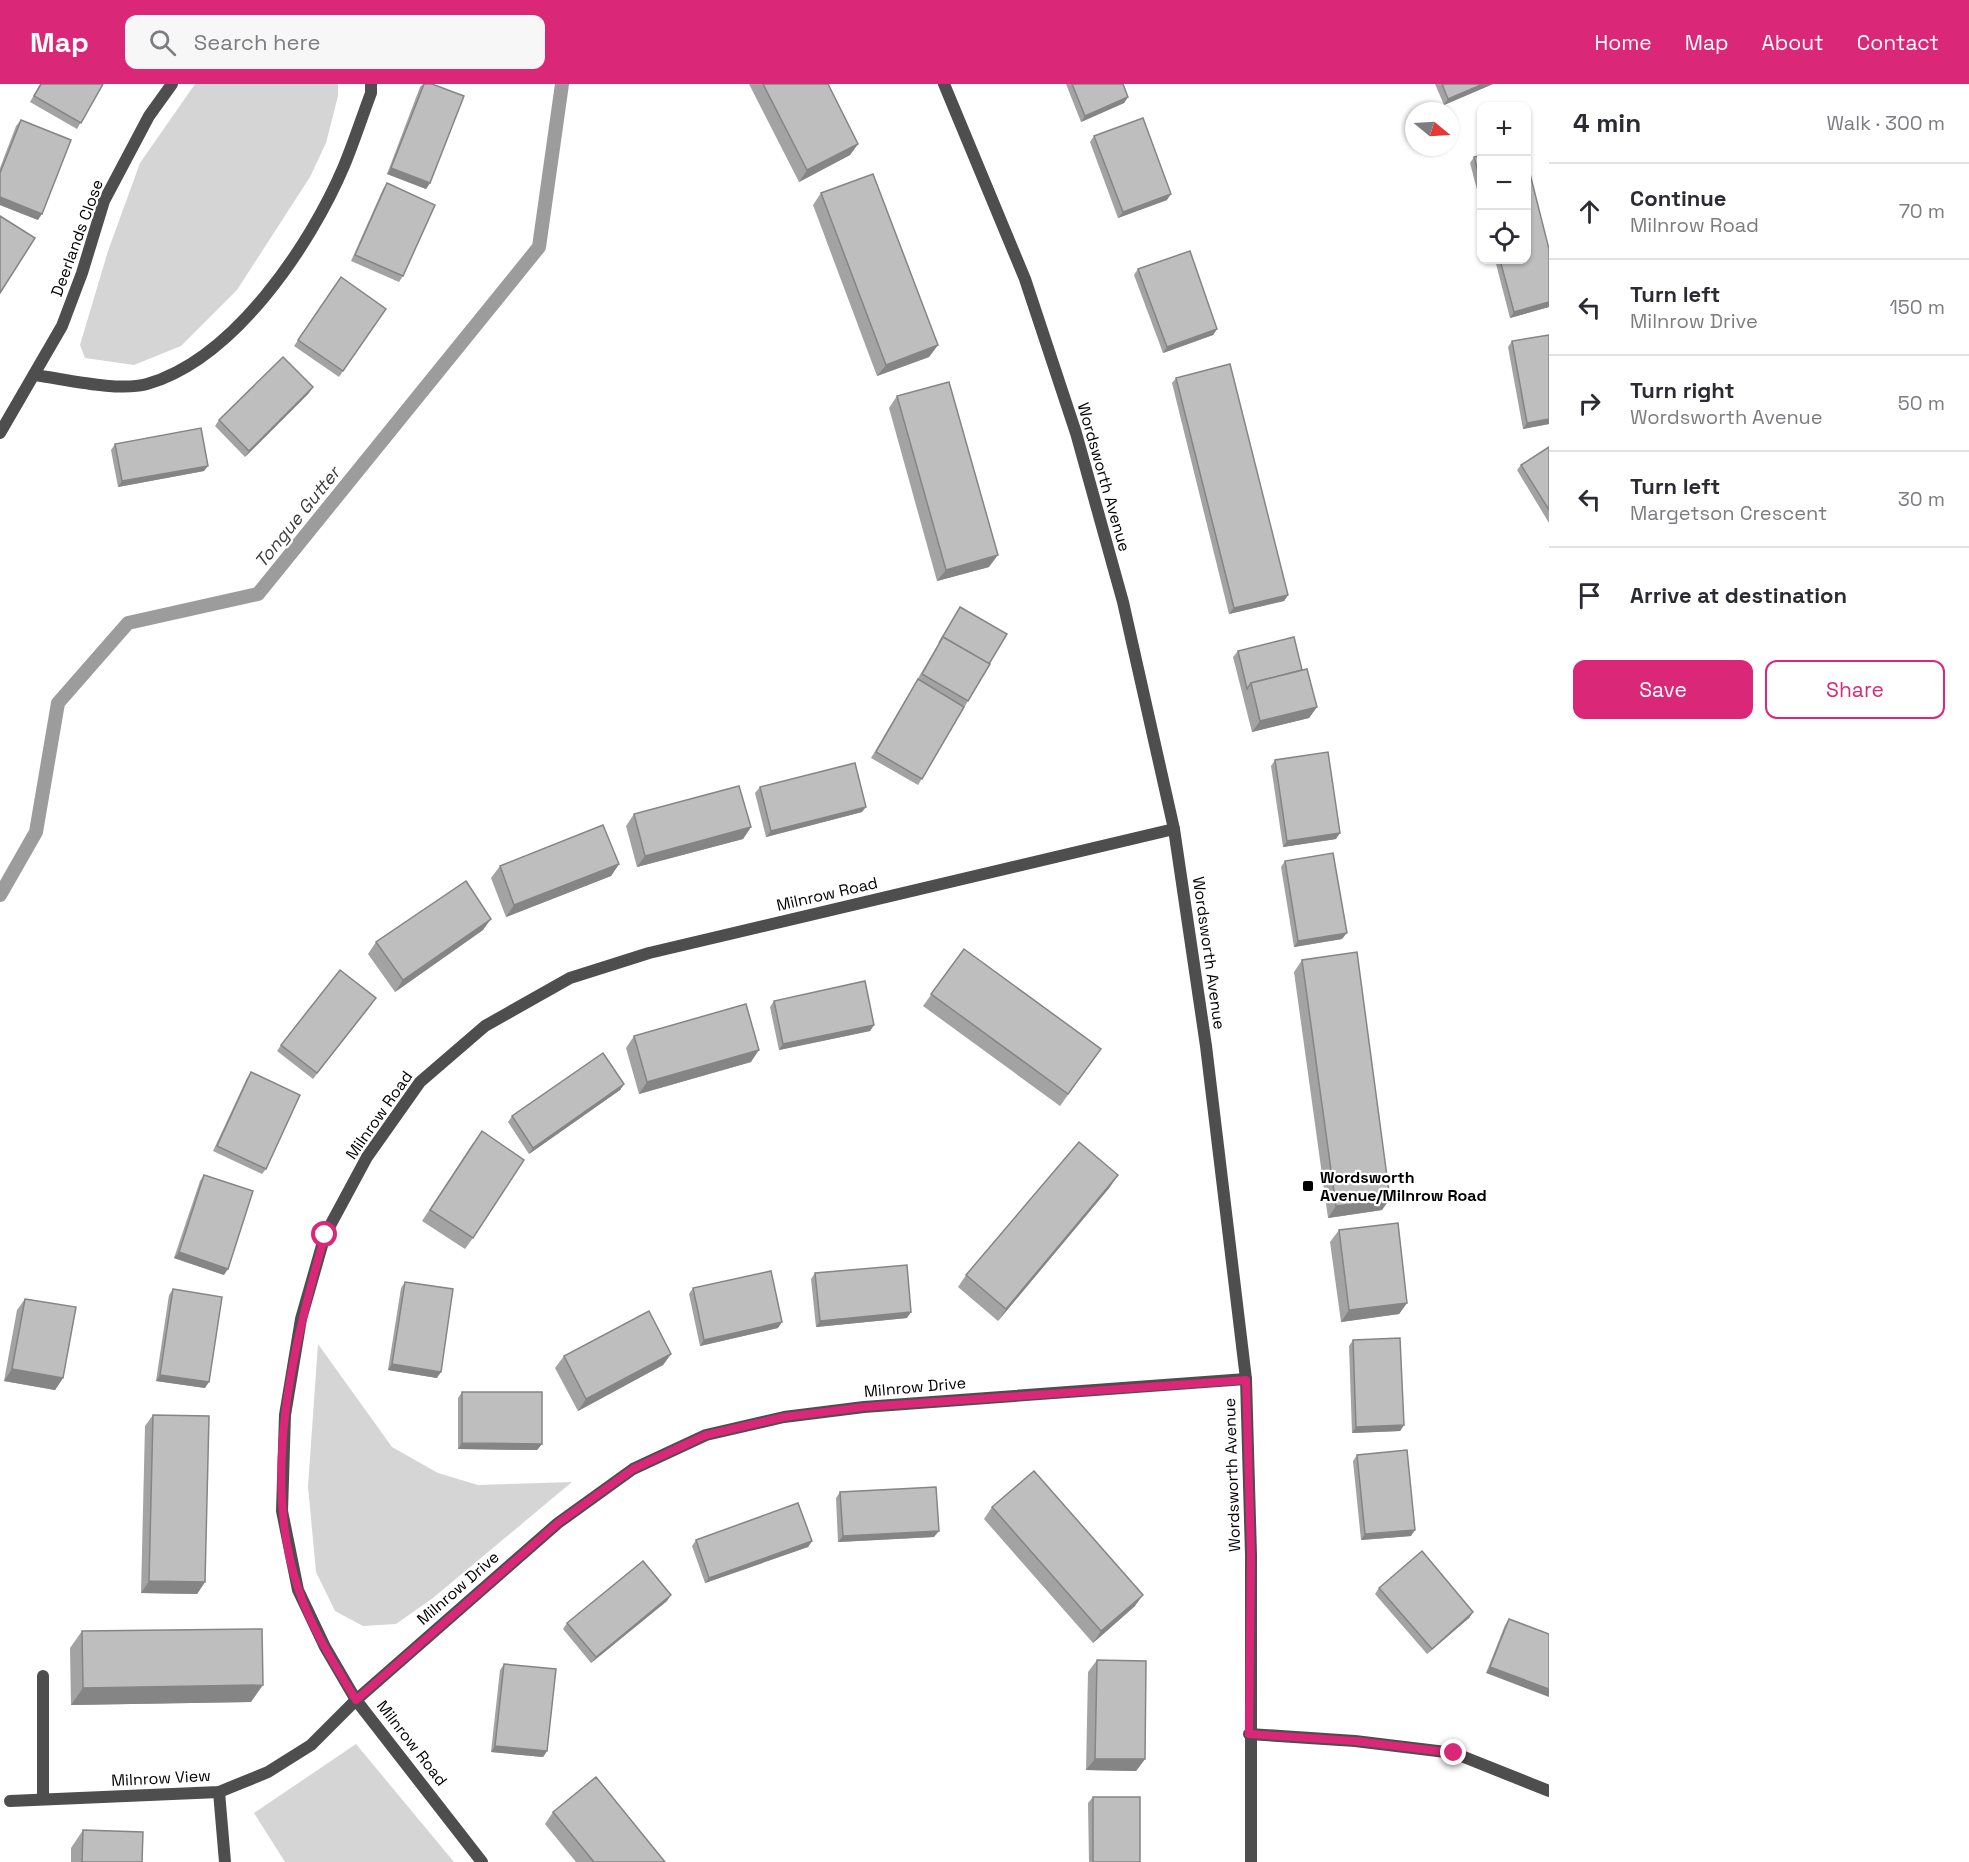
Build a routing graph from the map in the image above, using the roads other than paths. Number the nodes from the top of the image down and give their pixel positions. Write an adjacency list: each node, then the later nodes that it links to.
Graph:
1 (172, 84): 4 (street, Deerlands Close)
2 (371, 84): 4 (street)
3 (944, 84): 6 (street, Wordsworth Avenue)
4 (34, 375): 5 (street, Deerlands Close)
5 (0, 433)
6 (1174, 829): 7 (street, Wordsworth Avenue); 9 (street, Milnrow Road)
7 (1246, 1380): 9 (street, Milnrow Drive); 10 (street, Wordsworth Avenue)
8 (43, 1676): 13 (street)
9 (356, 1700): 12 (street, Milnrow View); 16 (street, Milnrow Road)
10 (1249, 1734): 11 (street); 17 (street, Wordsworth Avenue)
11 (1549, 1791)
12 (219, 1792): 13 (street, Milnrow View); 15 (street)
13 (43, 1799): 14 (street, Milnrow View)
14 (10, 1801)
15 (225, 1862)
16 (482, 1862)
17 (1251, 1862)

